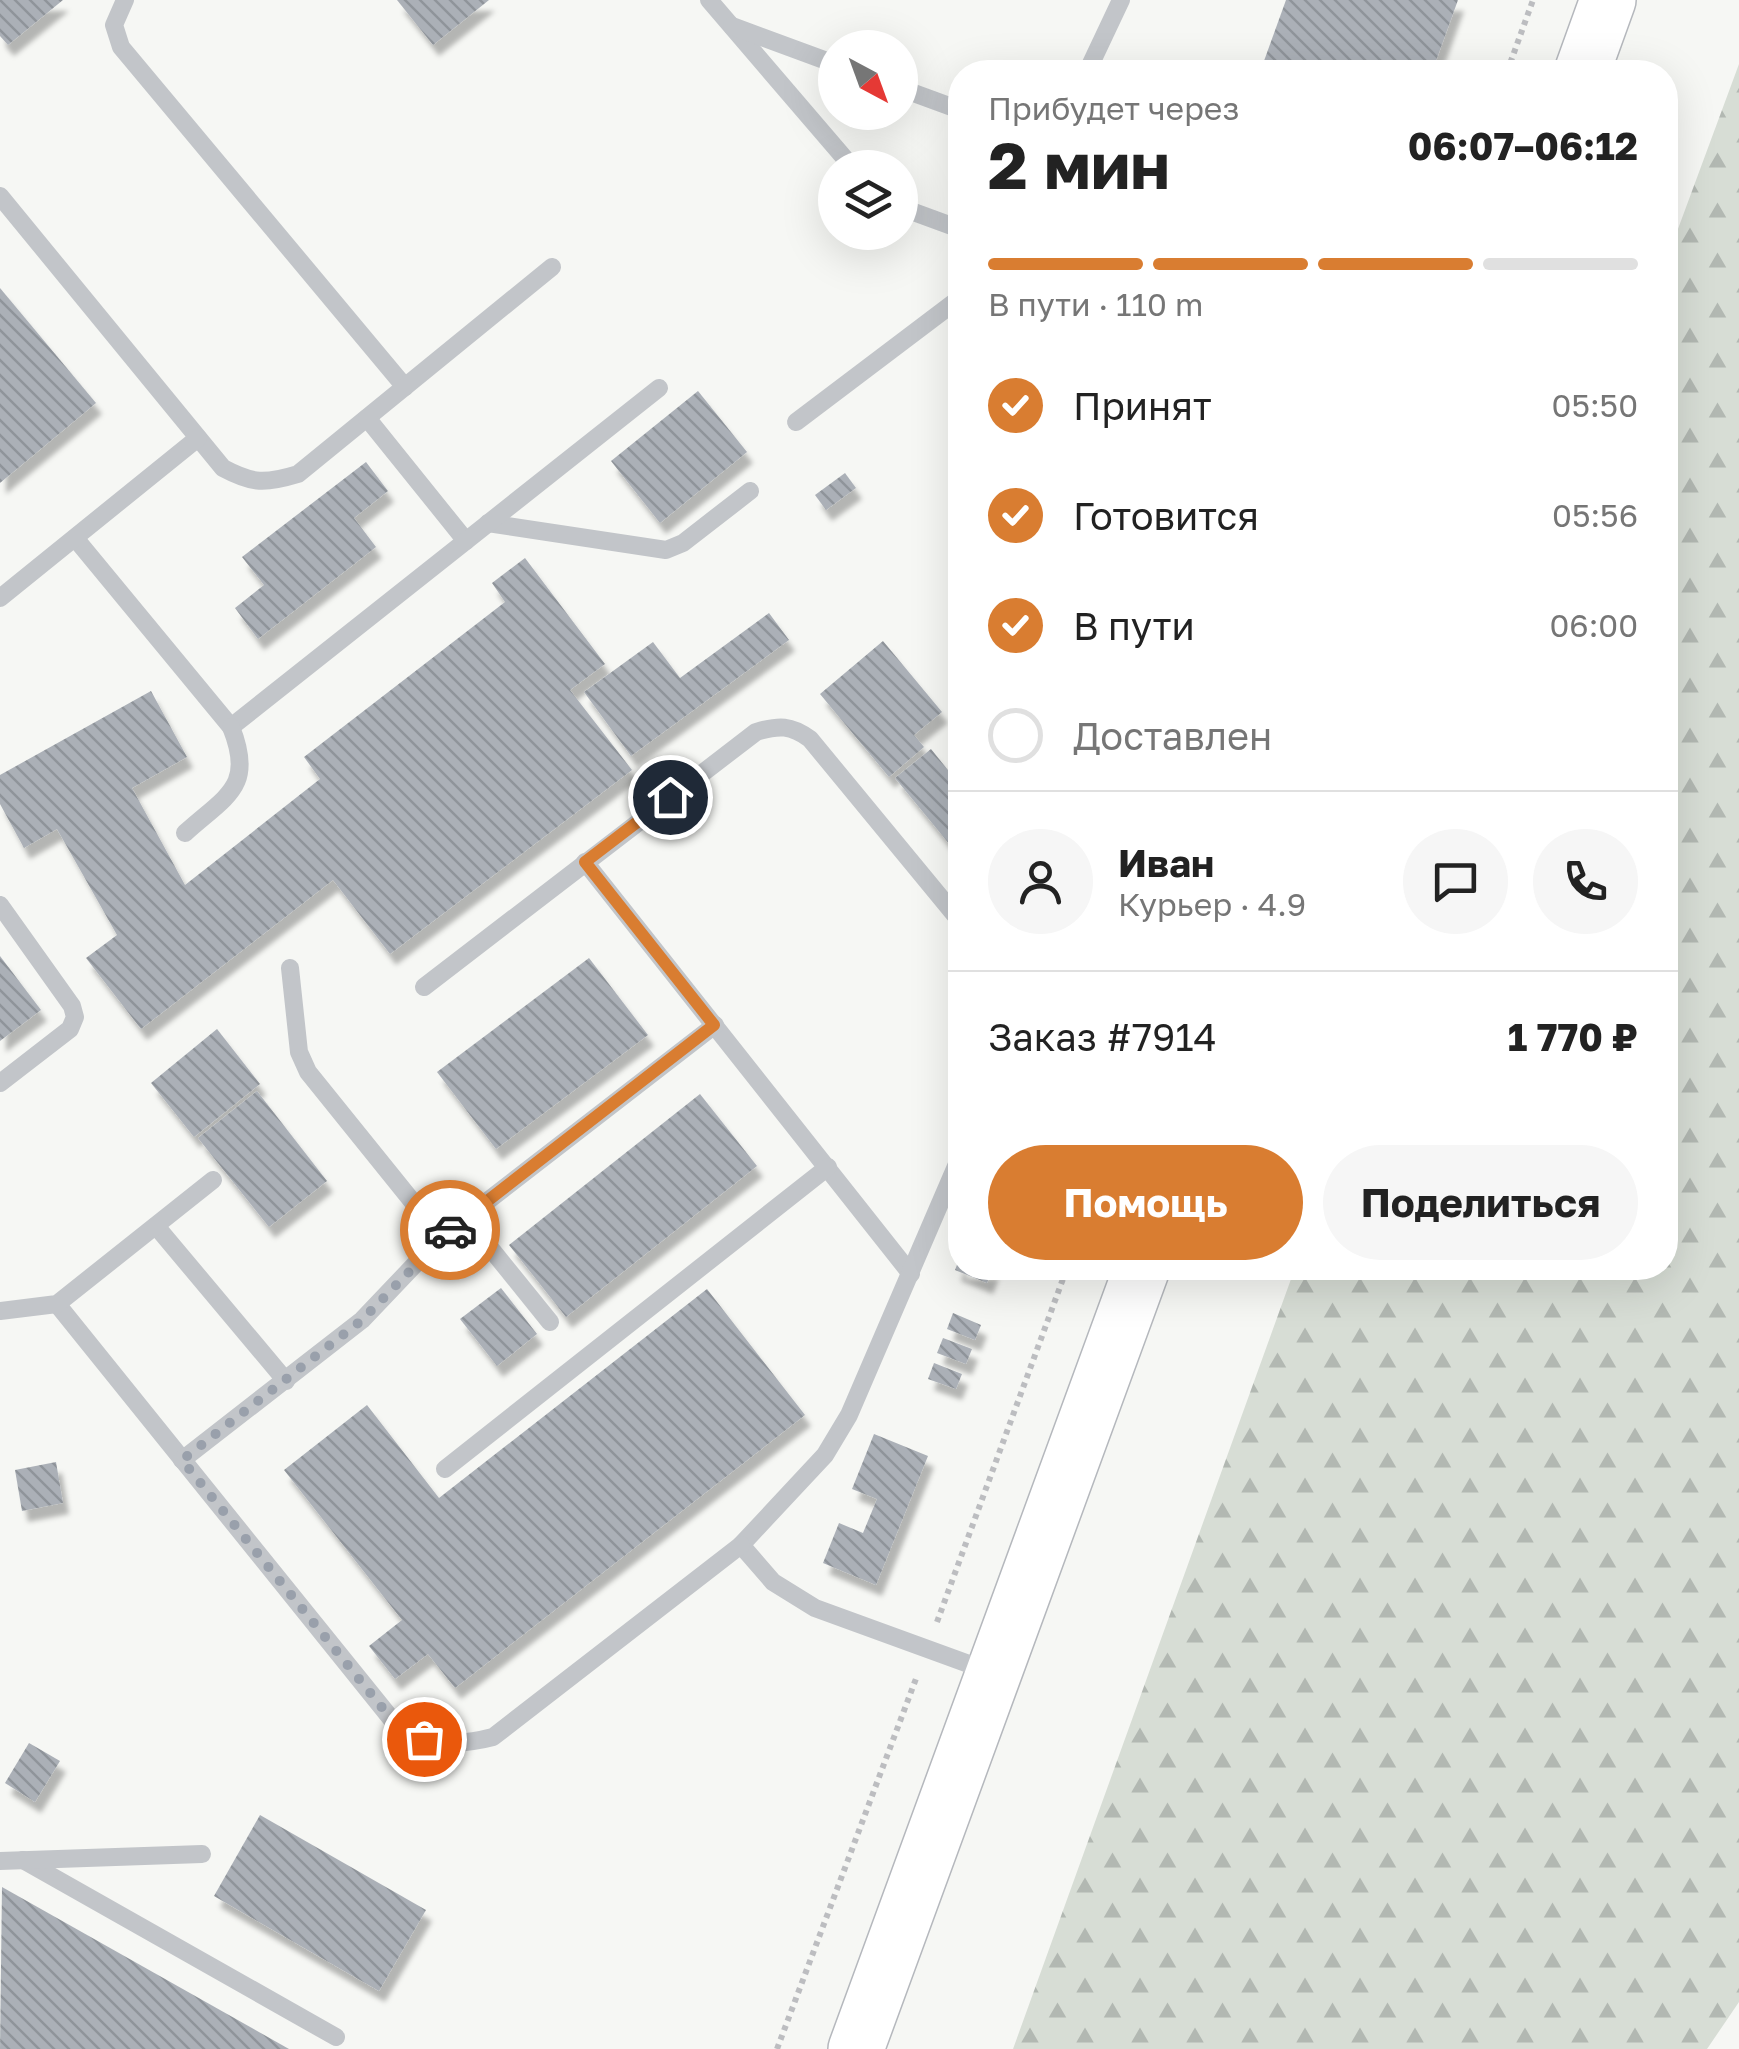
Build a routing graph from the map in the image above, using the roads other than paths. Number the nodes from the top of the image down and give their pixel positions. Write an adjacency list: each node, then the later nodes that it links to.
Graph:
1 (125, 0): 17 (lane)
2 (709, 0): 5 (lane)
3 (1121, 0): 7 (lane)
4 (1608, 0): 8 (main road)
5 (731, 26): 6 (lane); 11 (lane)
6 (818, 58)
7 (1093, 60)
8 (1586, 60)
9 (918, 95): 10 (lane)
10 (948, 106)
11 (838, 150)
12 (0, 196): 21 (lane)
13 (918, 213): 14 (lane)
14 (948, 224)
15 (552, 267): 17 (lane)
16 (948, 307): 20 (lane)
17 (405, 387): 19 (lane)
18 (659, 388): 23 (lane)
19 (367, 418): 21 (lane); 25 (lane)
20 (796, 422)
21 (198, 438): 24 (lane)
22 (750, 491): 23 (lane)
23 (488, 523): 25 (lane)
24 (75, 538): 26 (lane); 27 (lane)
25 (466, 541): 27 (lane)
26 (0, 598)
27 (231, 727): 28 (lane)
28 (185, 833)
29 (585, 862): 31 (lane); 33 (lane); 34 (lane)
30 (0, 905): 35 (lane)
31 (948, 906)
32 (290, 968): 41 (lane)
33 (424, 987)
34 (714, 1025): 36 (lane); 39 (lane)
35 (0, 1082)
36 (828, 1167): 42 (lane); 49 (lane)
37 (213, 1180): 40 (lane)
38 (948, 1186): 42 (lane)
39 (466, 1218): 41 (lane); 46 (lane)
40 (156, 1226): 44 (lane); 47 (lane)
41 (441, 1237): 47 (lane)
42 (911, 1274): 50 (lane)
43 (1138, 1280): 51 (main road)
44 (57, 1304): 45 (lane); 48 (lane)
45 (0, 1312)
46 (550, 1322)
47 (286, 1380): 48 (lane)
48 (182, 1460): 50 (lane)
49 (446, 1468)
50 (740, 1545): 51 (lane)
51 (993, 1673): 56 (main road)
52 (202, 1854): 53 (lane)
53 (23, 1860): 54 (lane); 55 (lane)
54 (0, 1861)
55 (336, 2037)
56 (856, 2049)

